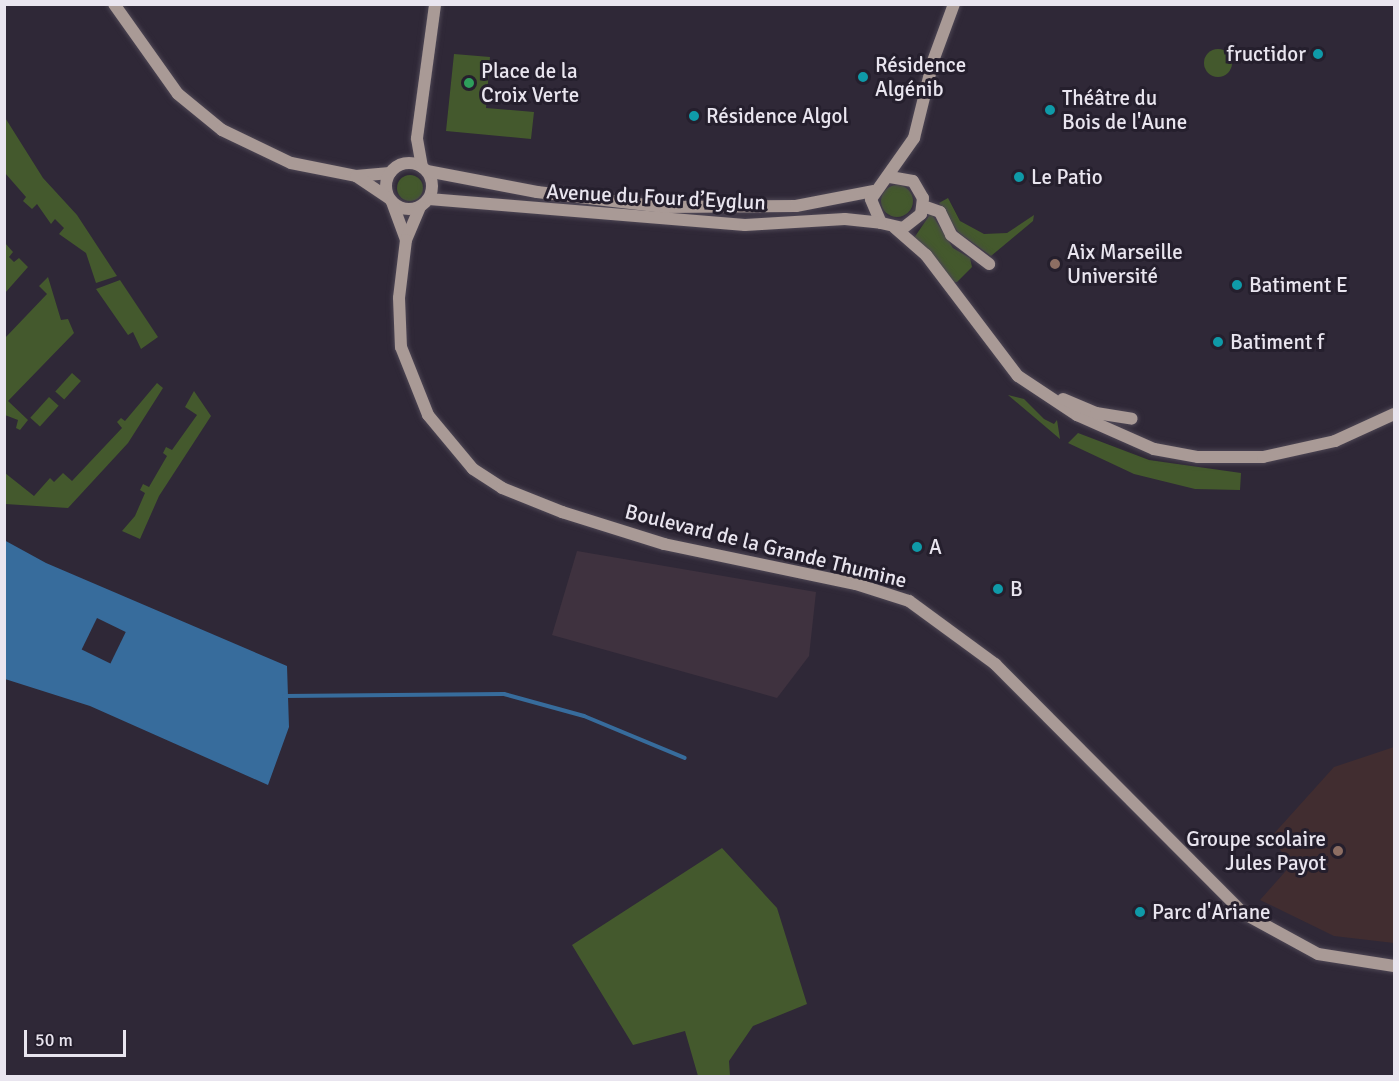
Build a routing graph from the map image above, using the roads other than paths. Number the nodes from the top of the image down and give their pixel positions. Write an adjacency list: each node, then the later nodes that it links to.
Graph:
1 (114, 4): 8 (main road)
2 (435, 4): 4 (main road)
3 (954, 4): 9 (main road)
4 (417, 138): 5 (main road); 6 (main road)
5 (403, 163): 6 (main road); 7 (main road)
6 (424, 169): 10 (main road, Avenue du Four d’Eyglun); 12 (main road)
7 (390, 173): 8 (main road); 11 (main road)
8 (357, 176): 11 (main road)
9 (890, 177): 10 (main road); 13 (main road)
10 (873, 191): 14 (main road)
11 (391, 200): 12 (main road); 16 (main road, Boulevard de la Grande Thumine)
12 (424, 203): 14 (main road, Avenue du Four d’Eyglun); 16 (main road, Boulevard de la Grande Thumine)
13 (923, 206): 15 (main road); 17 (main road)
14 (881, 223): 15 (main road)
15 (895, 228): 18 (main road)
16 (406, 240): 21 (main road, Boulevard de la Grande Thumine)
17 (989, 264)
18 (1032, 386): 19 (main road); 20 (main road)
19 (1395, 414)
20 (1132, 419)
21 (1395, 966)

